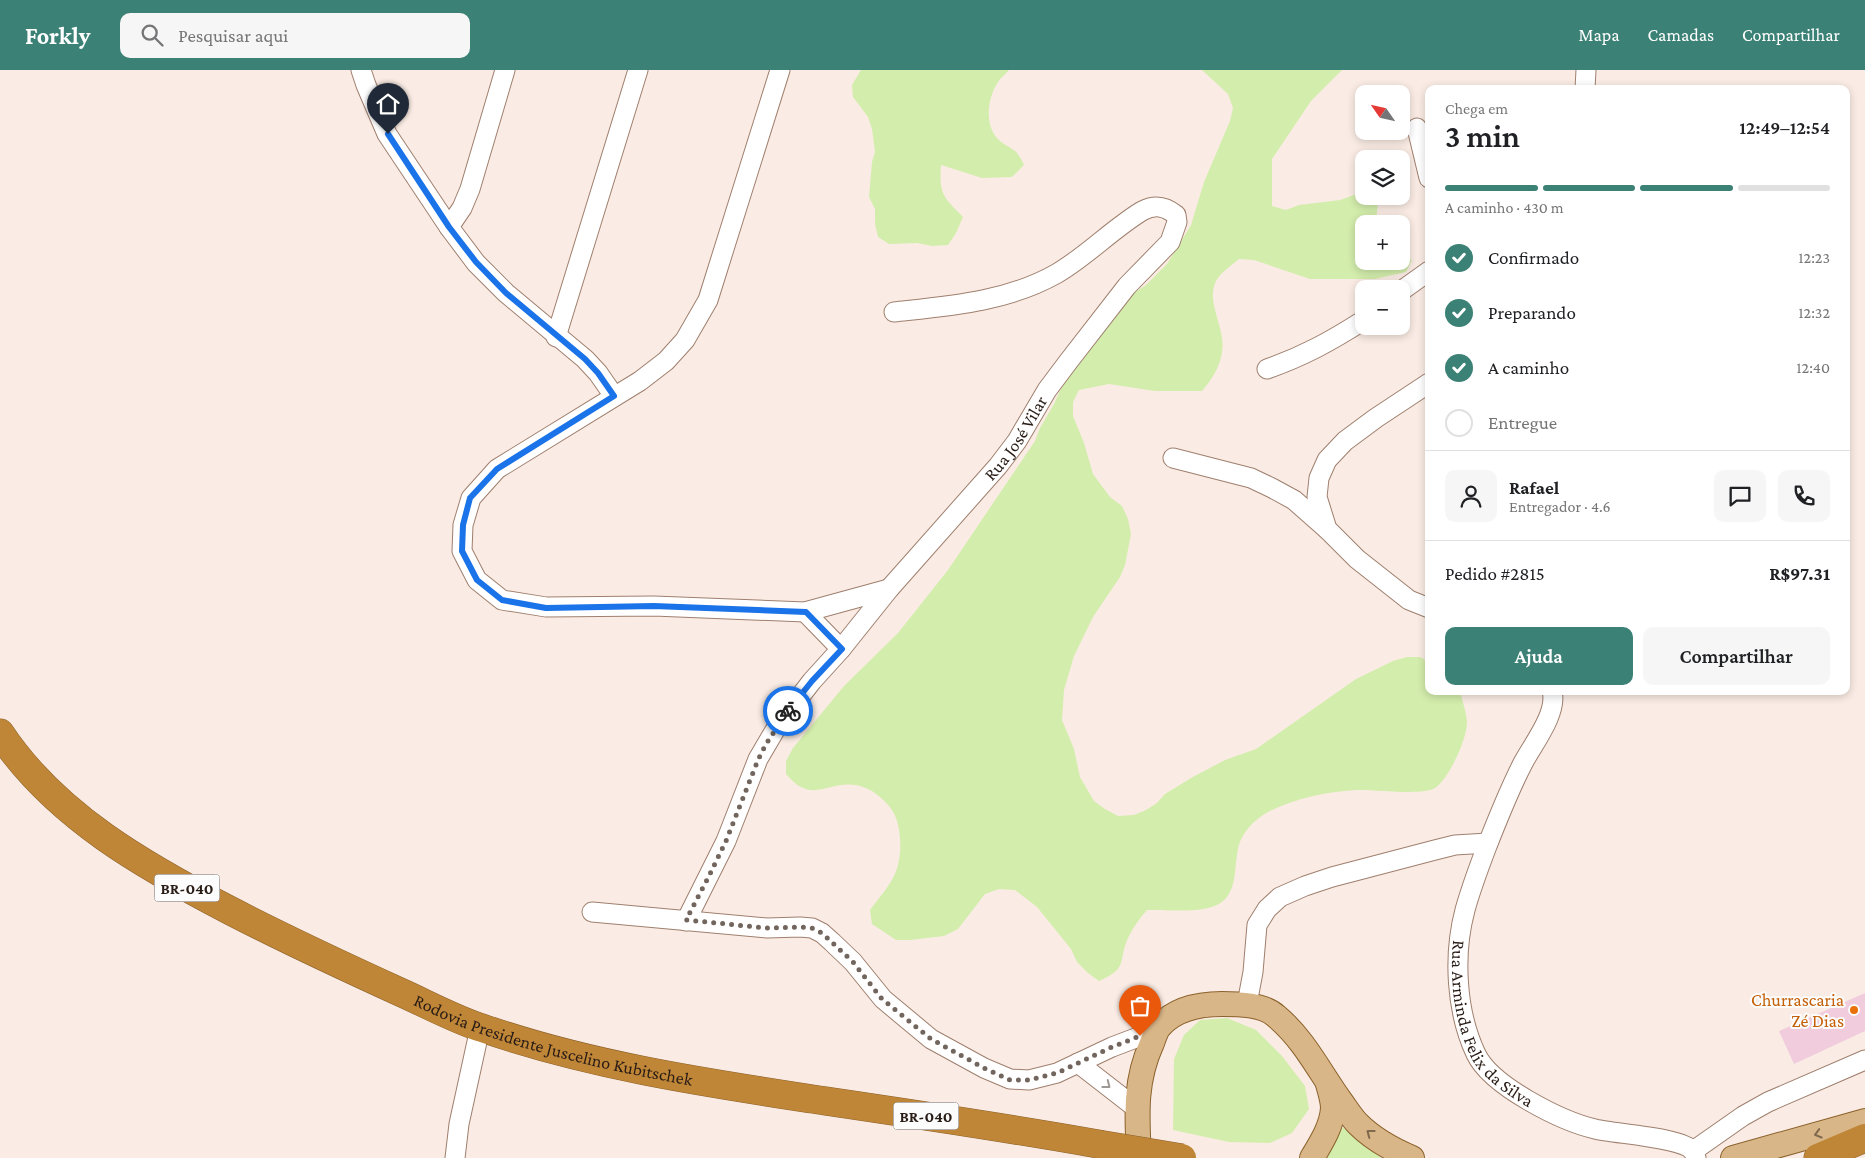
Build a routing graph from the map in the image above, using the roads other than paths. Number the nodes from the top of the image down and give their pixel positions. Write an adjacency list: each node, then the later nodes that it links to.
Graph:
1 (506, 70): 9 (street)
2 (638, 70): 14 (street)
3 (780, 70): 17 (street)
4 (1586, 70): 6 (street)
5 (366, 75): 9 (street)
6 (1584, 85)
7 (1417, 128): 8 (street)
8 (1425, 161)
9 (449, 227): 14 (street)
10 (1425, 274): 11 (street)
11 (1410, 285)
12 (894, 312): 20 (street, Rua José Vilar)
13 (1355, 326): 15 (street)
14 (556, 337): 17 (street)
15 (1267, 369)
16 (1425, 386): 19 (street)
17 (614, 396): 22 (street)
18 (1172, 458): 19 (street)
19 (1327, 529): 21 (street)
20 (889, 588): 22 (street); 23 (street, Rua José Vilar)
21 (1425, 606)
22 (806, 612): 23 (street)
23 (842, 649): 28 (street, Rua José Vilar)
24 (1553, 695): 26 (street, Rua Arminda Felix da Silva)
25 (0, 733): 31 (highway, Rodovia Presidente Juscelino Kubitschek / BR-040)
26 (1488, 843): 29 (street); 38 (street, Rua Arminda Felix da Silva)
27 (592, 912): 28 (street)
28 (686, 920): 33 (street)
29 (1247, 1004): 30 (main road); 34 (main road)
30 (1159, 1027): 33 (street); 35 (main road)
31 (480, 1028): 39 (street); 41 (highway, Rodovia Presidente Juscelino Kubitschek / BR-040, bridge)
32 (1865, 1060): 38 (street)
33 (1078, 1063): 35 (street, one-way to 35)
34 (1328, 1084): 42 (main road); 43 (main road, one-way to 34)
35 (1136, 1108): 40 (main road)
36 (1865, 1121): 44 (main road, one-way to 44)
37 (1865, 1138): 45 (highway)
38 (1695, 1155)
39 (455, 1158)
40 (1140, 1158)
41 (1183, 1158)
42 (1312, 1158)
43 (1412, 1158)
44 (1733, 1158)
45 (1818, 1158)

